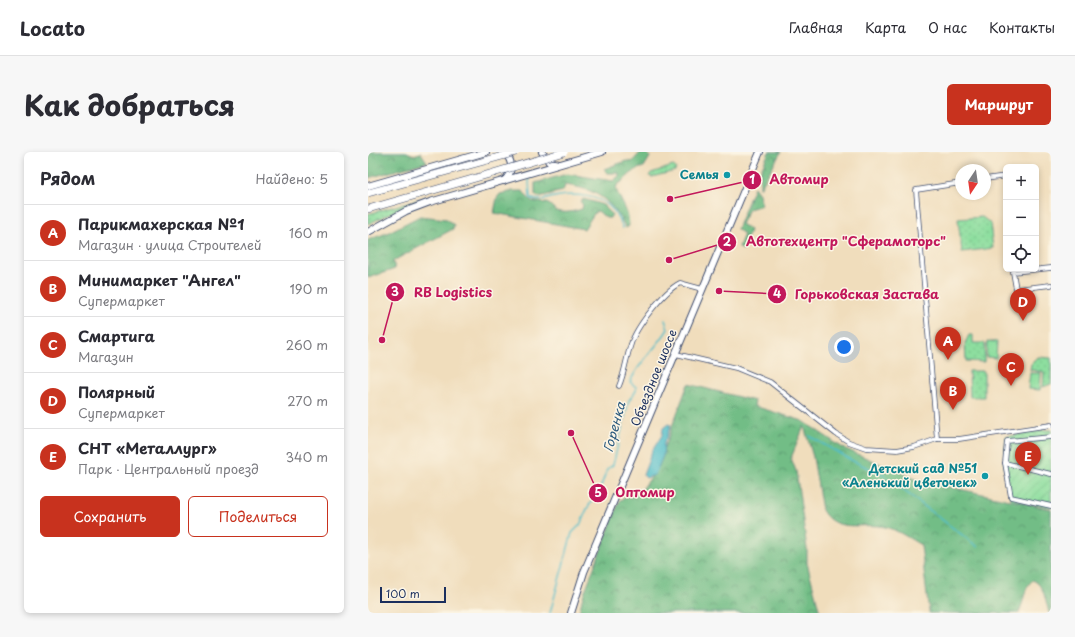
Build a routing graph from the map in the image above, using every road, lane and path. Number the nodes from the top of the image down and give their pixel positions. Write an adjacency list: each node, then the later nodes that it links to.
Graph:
1 (486, 152): 13 (main road)
2 (503, 152): 11 (main road)
3 (516, 152): 14 (highway, bridge)
4 (542, 152): 8 (main road)
5 (564, 152): 15 (highway, bridge)
6 (602, 152): 8 (main road)
7 (760, 152): 19 (main road, Объездное шоссе)
8 (560, 165): 11 (main road)
9 (1003, 177): 10 (street)
10 (991, 179)
11 (502, 182): 16 (main road)
12 (955, 184): 24 (street)
13 (368, 186)
14 (368, 193)
15 (368, 209)
16 (368, 232)
17 (1051, 268): 18 (street)
18 (1051, 285)
19 (702, 289): 20 (main road, Объездное шоссе); 21 (street)
20 (676, 354): 24 (street); 28 (main road, Объездное шоссе)
21 (619, 386)
22 (1051, 425): 24 (street)
23 (1051, 437): 25 (street)
24 (937, 439)
25 (1005, 464): 26 (street); 27 (street)
26 (1051, 474)
27 (1051, 506)
28 (571, 613)

